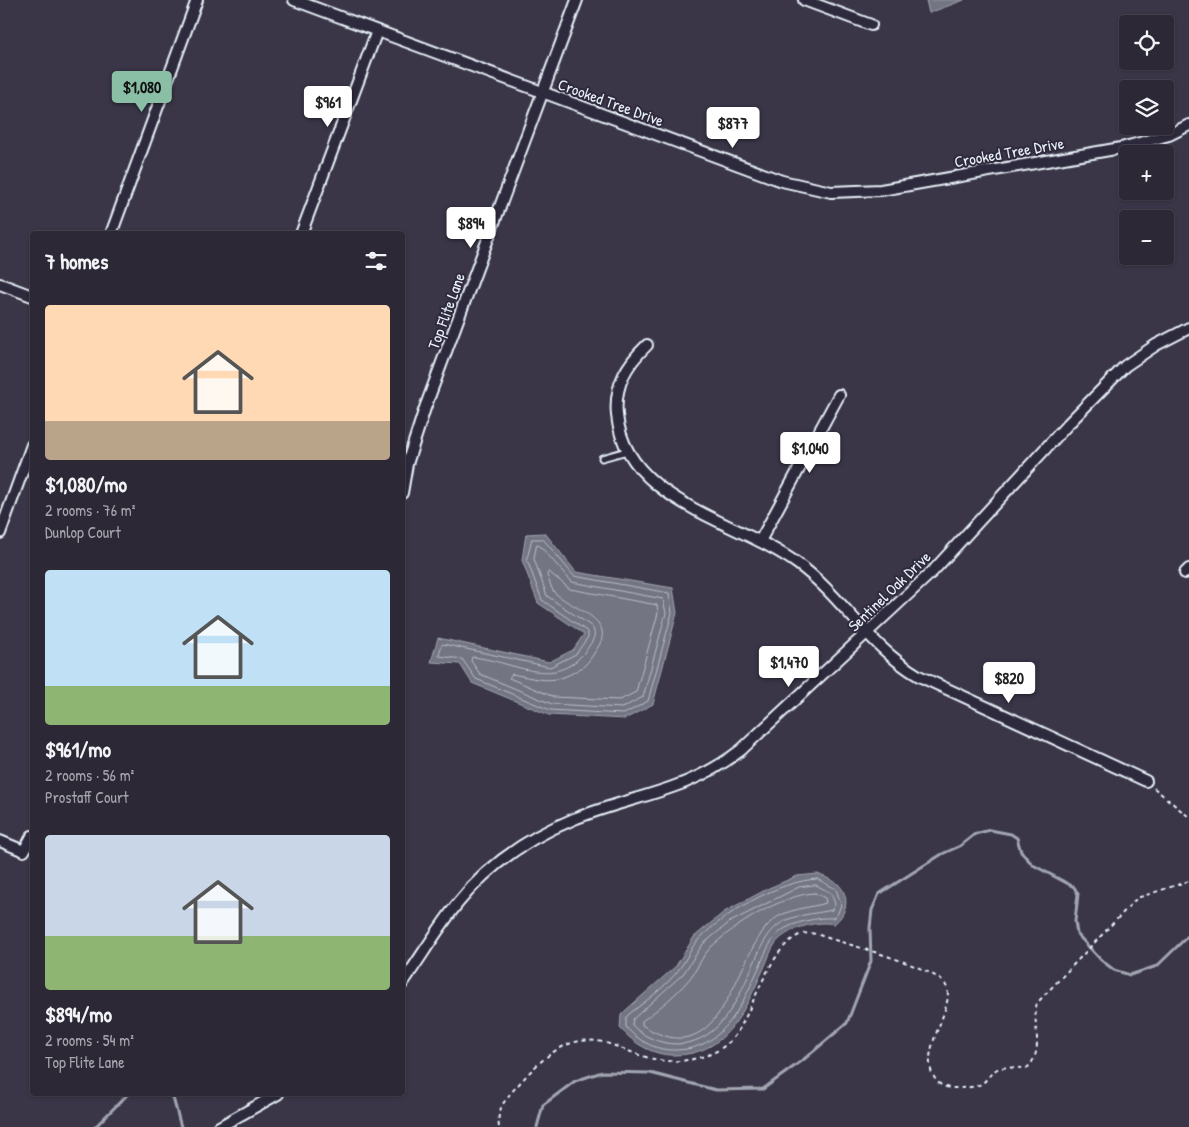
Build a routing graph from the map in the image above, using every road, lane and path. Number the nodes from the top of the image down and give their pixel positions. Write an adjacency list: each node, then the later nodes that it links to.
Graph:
1 (197, 0): 9 (street)
2 (294, 0): 6 (street, Crooked Tree Drive)
3 (577, 0): 7 (street, Top Flite Lane)
4 (804, 0): 5 (street)
5 (871, 25)
6 (377, 31): 7 (street, Crooked Tree Drive); 10 (street)
7 (543, 93): 8 (street, Crooked Tree Drive); 19 (street, Top Flite Lane)
8 (1189, 125)
9 (112, 231)
10 (302, 231)
11 (0, 284): 12 (street)
12 (30, 295)
13 (1189, 328): 22 (street, Sentinel Oak Drive)
14 (647, 345): 17 (street)
15 (839, 395): 21 (street)
16 (30, 450): 20 (street)
17 (627, 451): 18 (lane); 21 (street)
18 (602, 458)
19 (405, 471)
20 (0, 533)
21 (760, 541): 22 (street)
22 (867, 634): 23 (street); 28 (street, Sentinel Oak Drive)
23 (1146, 781): 24 (path)
24 (1189, 817)
25 (30, 840): 26 (street)
26 (0, 841)
27 (1189, 882): 31 (path)
28 (405, 980)
29 (274, 1096): 30 (street)
30 (219, 1127)
31 (499, 1127)

